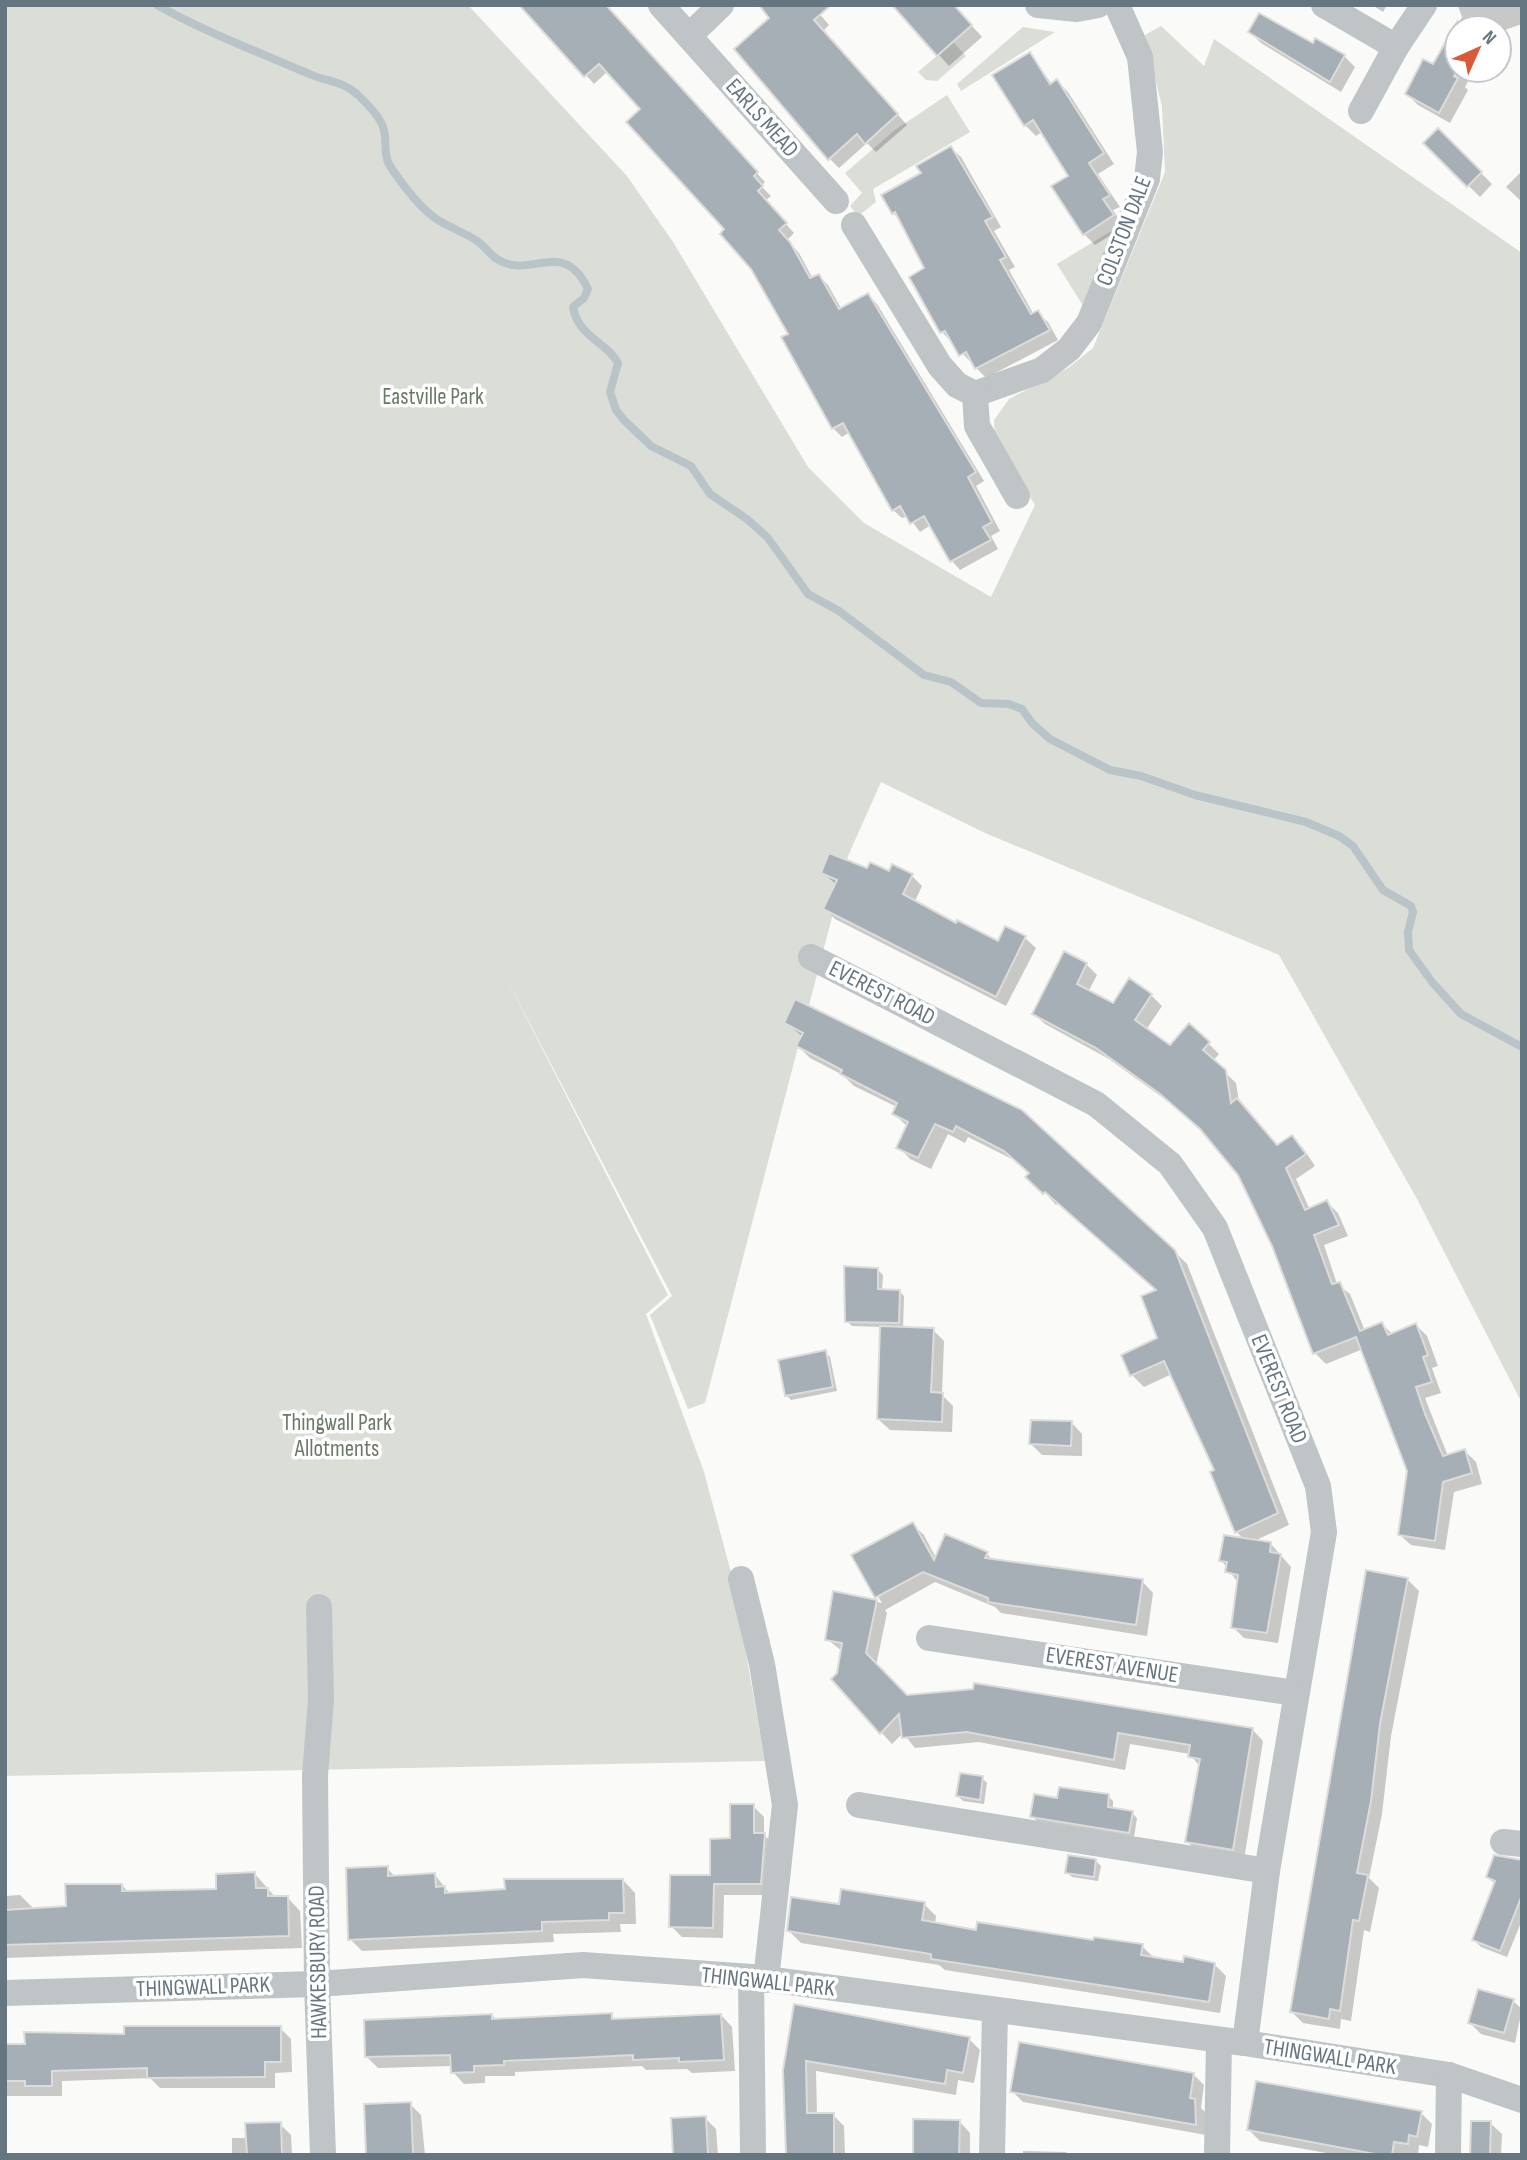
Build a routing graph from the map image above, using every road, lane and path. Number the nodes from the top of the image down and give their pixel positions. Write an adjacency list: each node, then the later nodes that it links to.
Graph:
1 (661, 5): 8 (street, EARLS MEAD)
2 (721, 5): 8 (street)
3 (1038, 5): 4 (street)
4 (1098, 5)
5 (1116, 5): 13 (street, COLSTON DALE)
6 (1324, 5): 9 (street)
7 (1424, 5): 9 (street)
8 (689, 36): 11 (street, EARLS MEAD)
9 (1396, 47): 10 (street)
10 (1361, 111)
11 (836, 201)
12 (854, 225): 13 (street)
13 (975, 394): 14 (street)
14 (1017, 496)
15 (811, 957): 19 (street, EVEREST ROAD)
16 (741, 1579): 22 (street)
17 (319, 1607): 23 (street, HAWKESBURY ROAD)
18 (929, 1637): 19 (street, EVEREST AVENUE)
19 (1296, 1693): 21 (street, EVEREST ROAD)
20 (859, 1805): 21 (street)
21 (1267, 1871): 26 (street, EVEREST ROAD)
22 (759, 1978): 23 (street, THINGWALL PARK); 25 (street, THINGWALL PARK); 30 (street)
23 (317, 1984): 24 (street, THINGWALL PARK); 29 (street, HAWKESBURY ROAD)
24 (5, 1993)
25 (995, 2011): 26 (street, THINGWALL PARK); 31 (street)
26 (1232, 2042): 27 (street, THINGWALL PARK); 32 (street, EVEREST ROAD)
27 (1449, 2076): 28 (street, THINGWALL PARK); 33 (street)
28 (1522, 2099)
29 (323, 2155)
30 (753, 2155)
31 (992, 2155)
32 (1217, 2155)
33 (1448, 2155)

